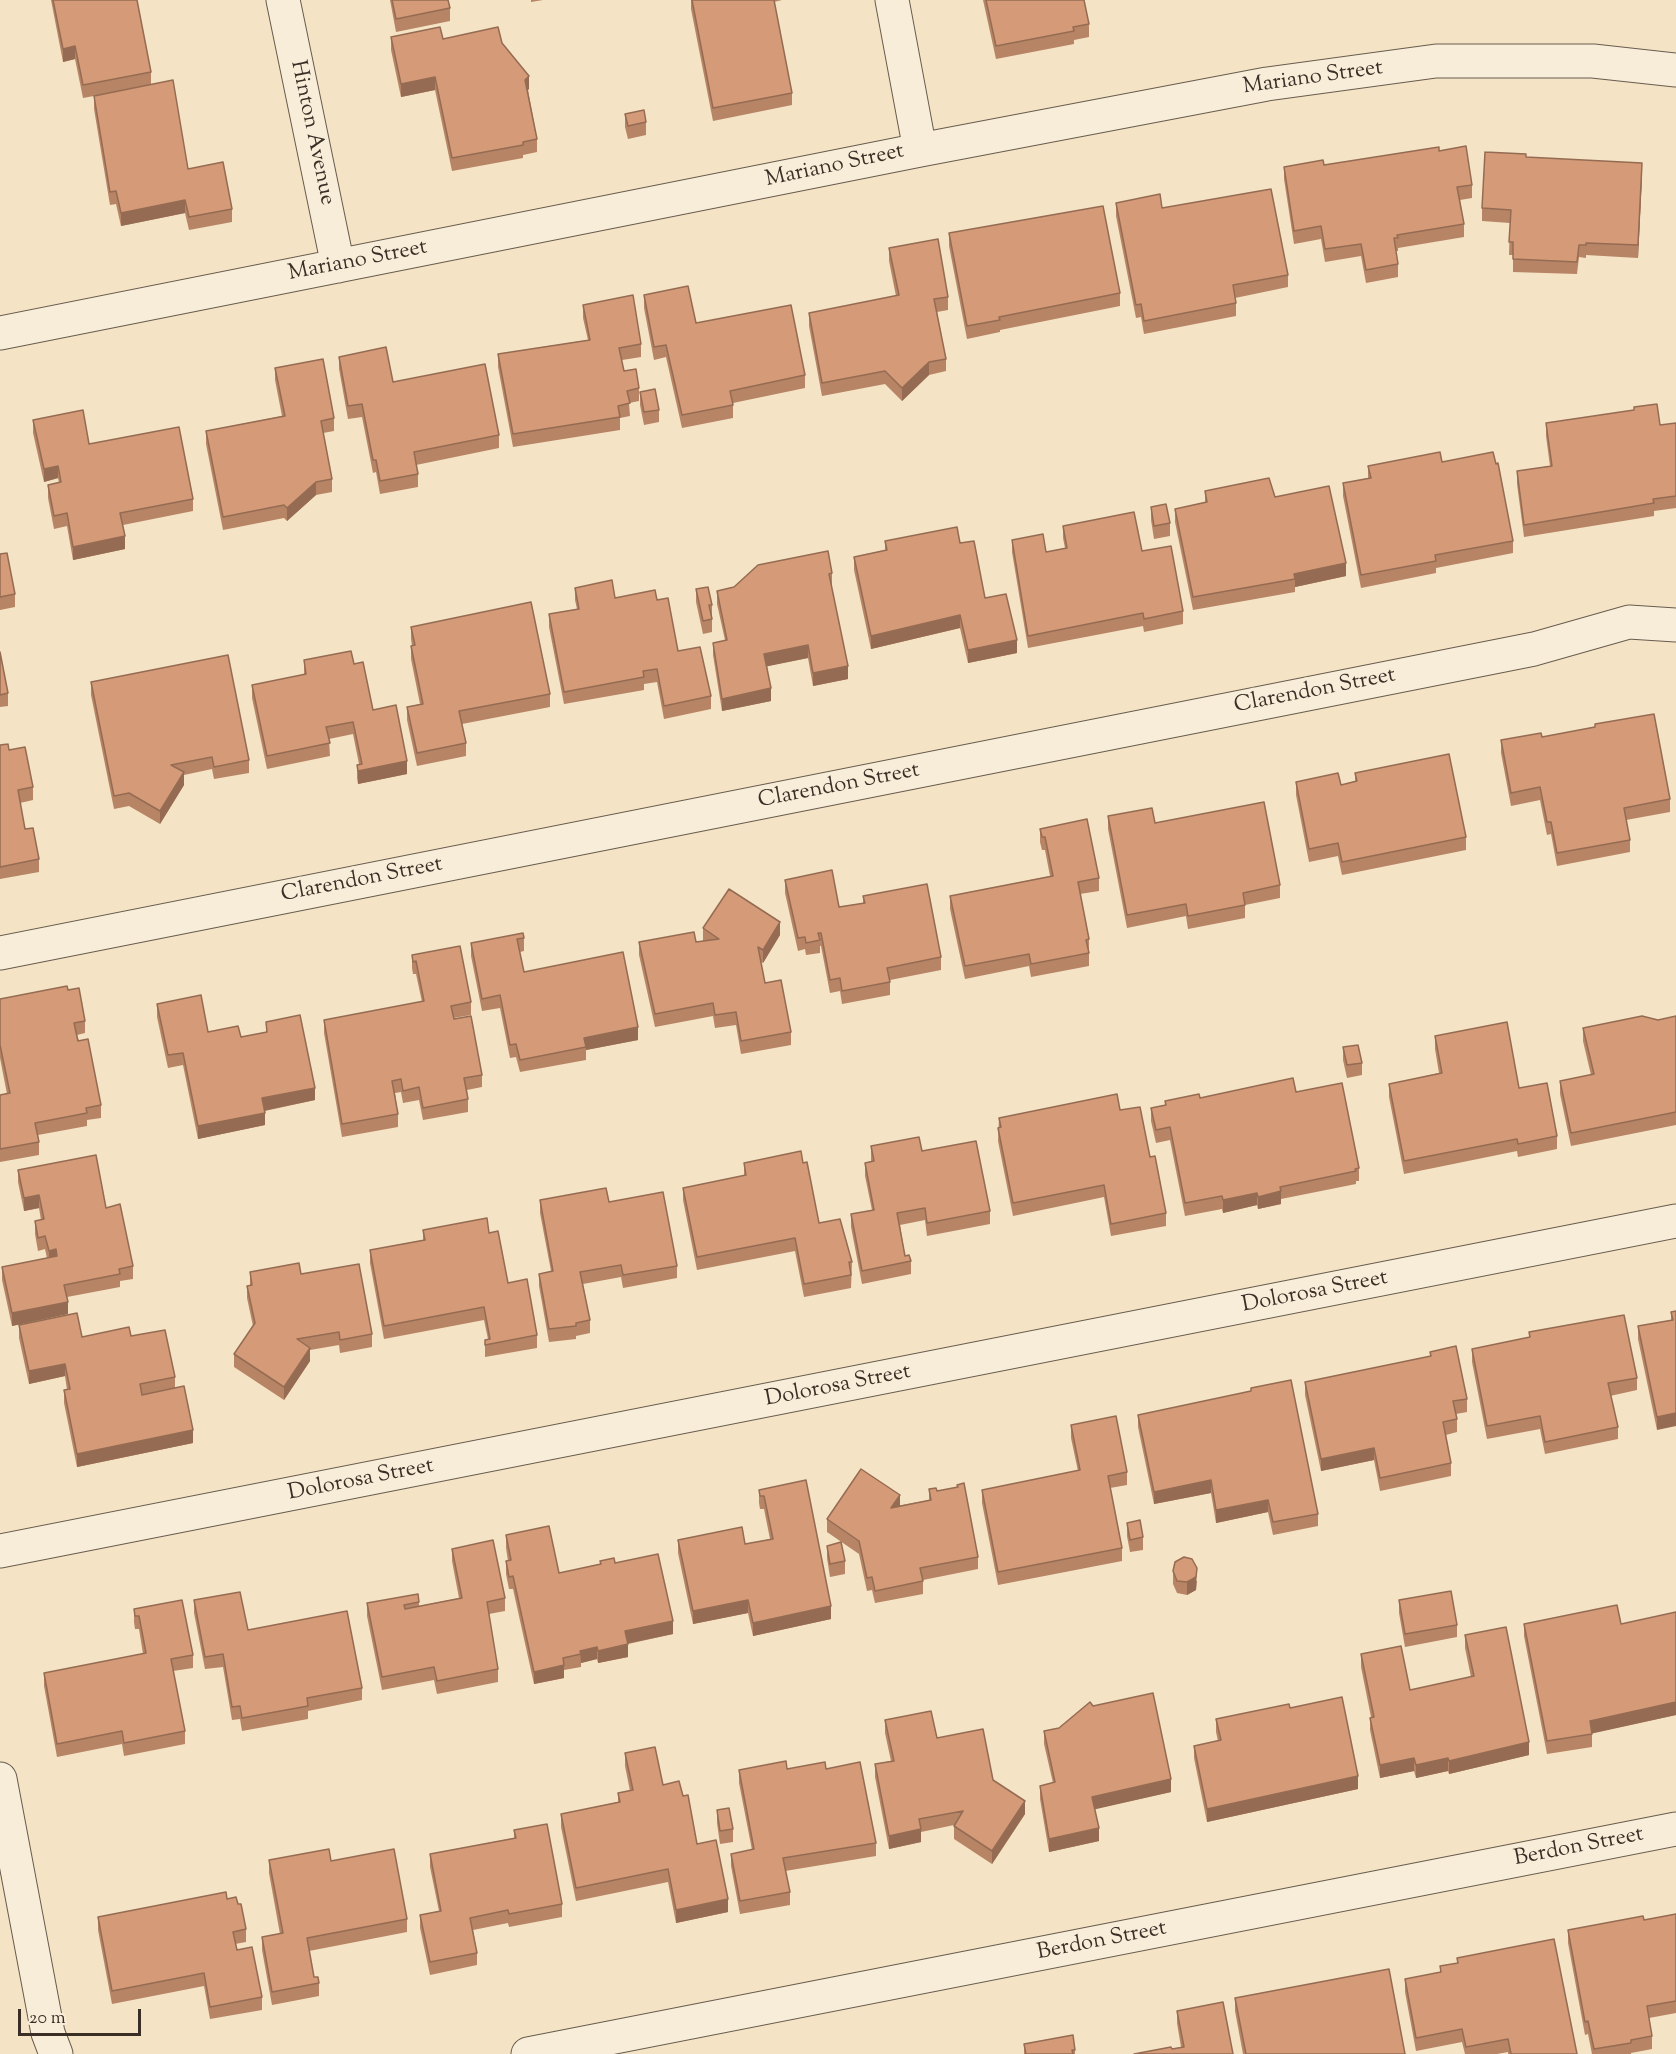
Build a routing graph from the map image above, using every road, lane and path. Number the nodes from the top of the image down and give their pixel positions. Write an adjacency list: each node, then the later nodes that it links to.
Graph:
1 (283, 0): 5 (street, Hinton Avenue)
2 (892, 0): 4 (street)
3 (1676, 70): 4 (street, Mariano Street)
4 (921, 150): 5 (street, Mariano Street)
5 (338, 266): 6 (street, Mariano Street)
6 (0, 333)
7 (1676, 625): 8 (street, Clarendon Street)
8 (0, 953)
9 (1676, 1221): 10 (street, Dolorosa Street)
10 (0, 1551)
11 (0, 1779): 13 (street)
12 (1676, 1829): 14 (street, Berdon Street)
13 (56, 2054)
14 (528, 2054)

